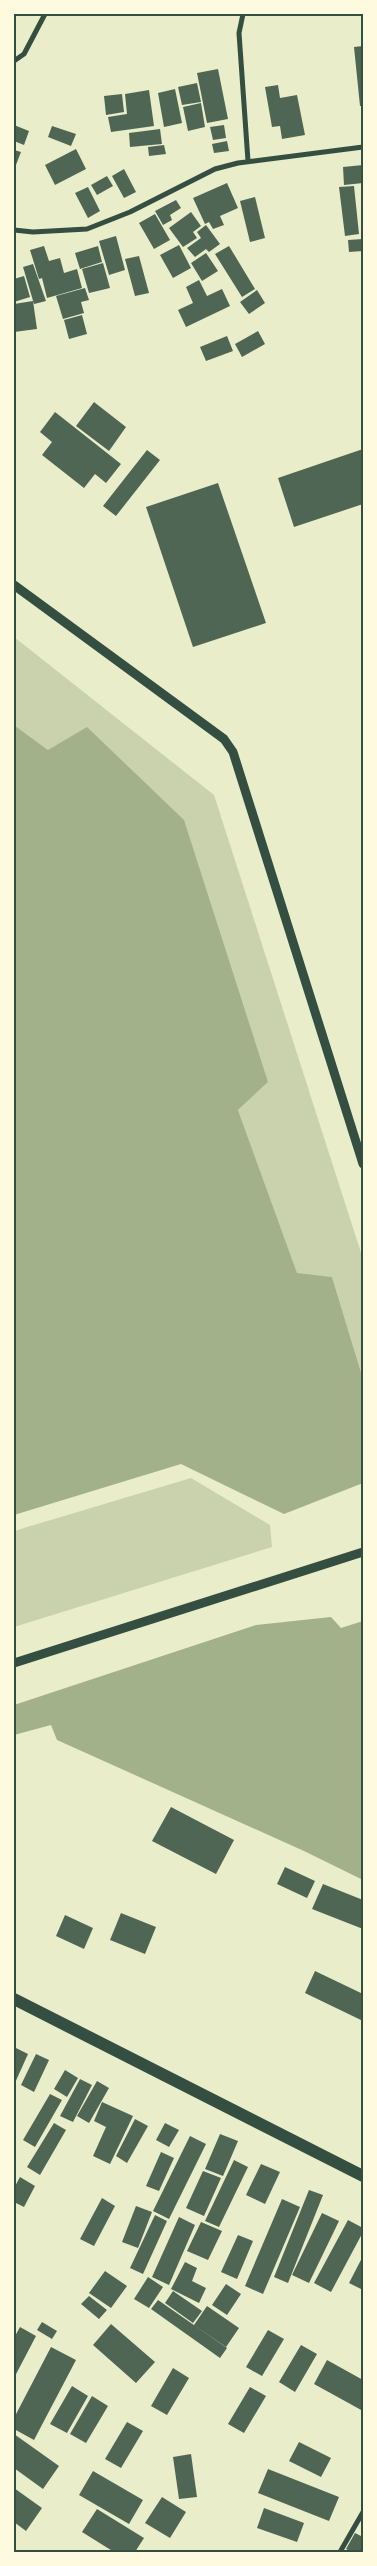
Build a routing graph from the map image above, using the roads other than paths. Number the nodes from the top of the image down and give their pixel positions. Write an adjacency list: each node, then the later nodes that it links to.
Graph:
1 (45, 14): 3 (street)
2 (243, 14): 5 (street)
3 (14, 61)
4 (363, 147): 5 (street)
5 (248, 161): 6 (street)
6 (14, 230)
7 (14, 585): 8 (street)
8 (363, 1164)
9 (363, 1552): 10 (street)
10 (14, 1663)
11 (14, 1999): 12 (main road)
12 (363, 2176)
13 (363, 2512): 14 (street)
14 (340, 2552)

